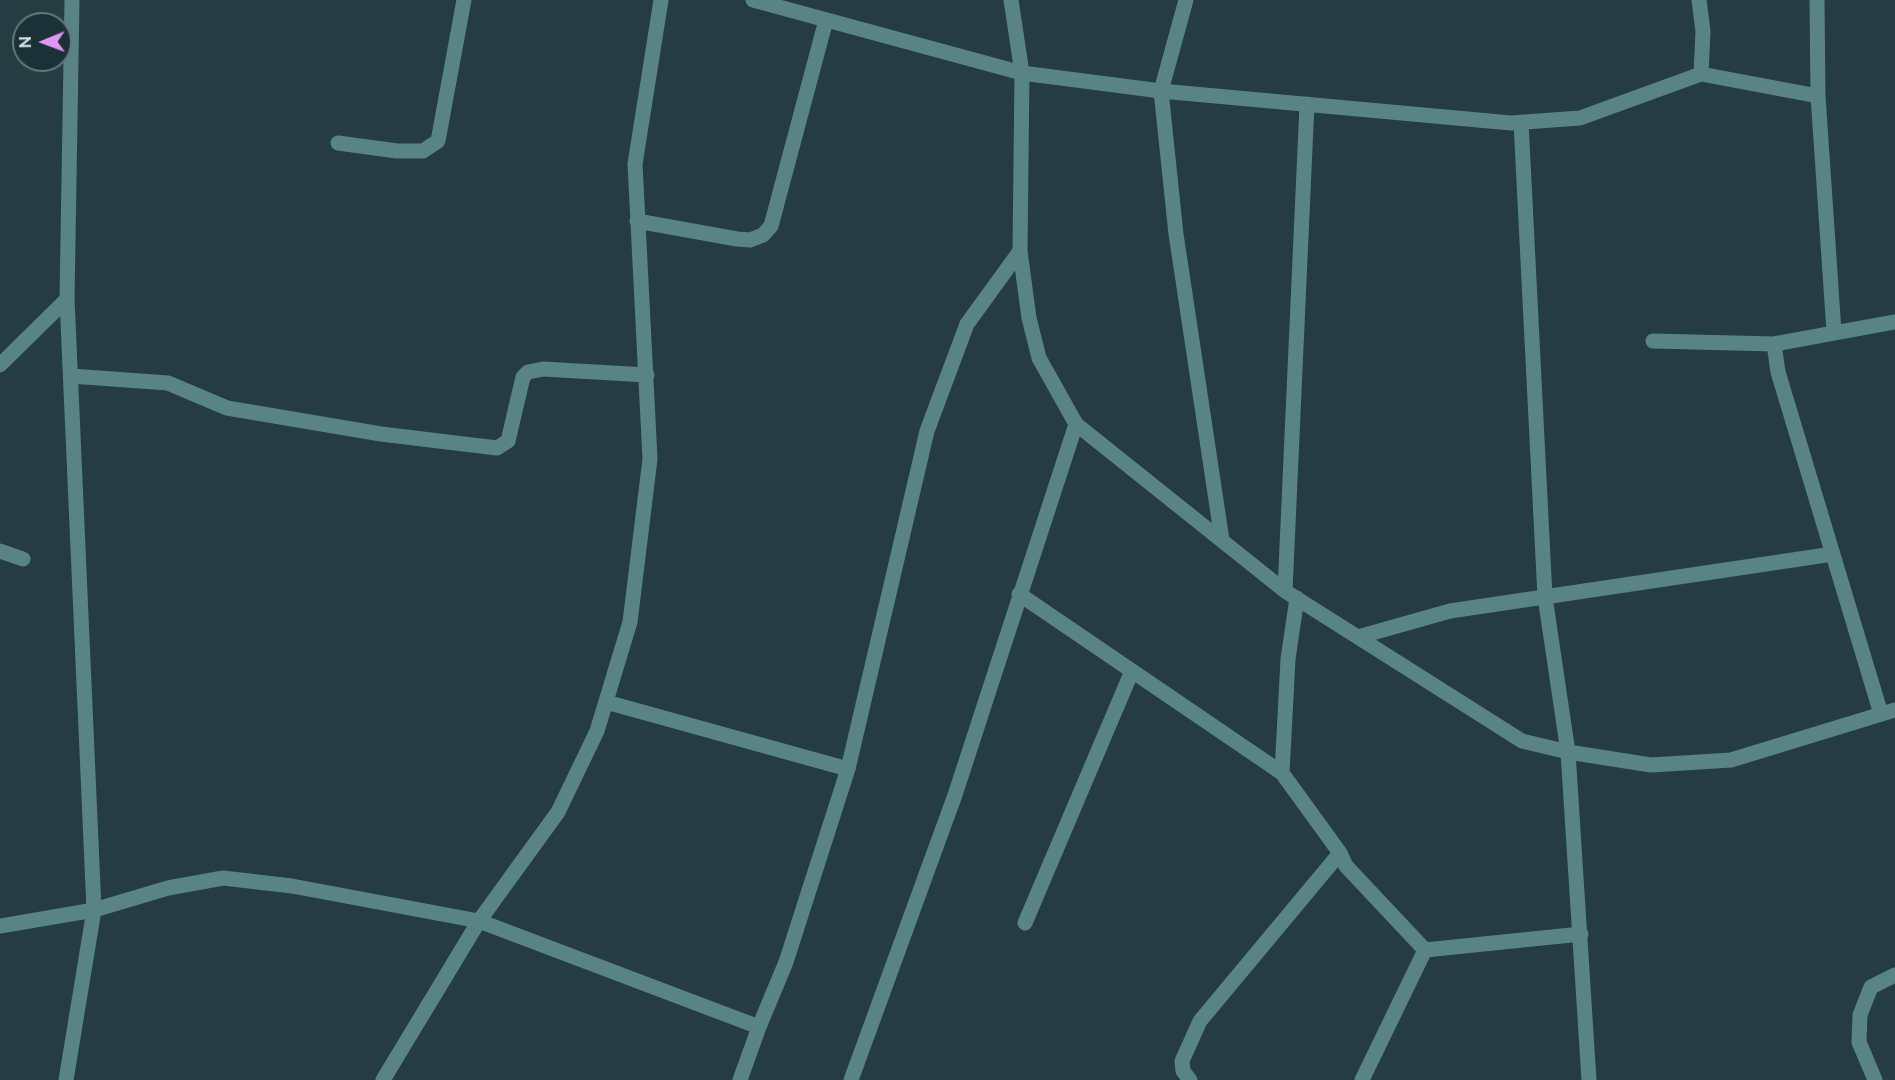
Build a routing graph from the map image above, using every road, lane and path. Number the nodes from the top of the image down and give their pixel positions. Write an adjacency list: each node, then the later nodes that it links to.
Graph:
1 (72, 0): 19 (street)
2 (464, 0): 16 (street)
3 (661, 0): 17 (street)
4 (753, 0): 9 (street)
5 (1011, 0): 10 (street)
6 (1186, 0): 12 (street)
7 (1699, 0): 11 (street)
8 (1817, 0): 13 (street)
9 (826, 20): 10 (street); 17 (street)
10 (1022, 72): 12 (street); 18 (street)
11 (1701, 74): 13 (street); 15 (street)
12 (1161, 91): 14 (street); 28 (street)
13 (1818, 96): 21 (street)
14 (1307, 104): 15 (street); 33 (street)
15 (1521, 122): 34 (street)
16 (338, 143)
17 (637, 221): 25 (street)
18 (1020, 251): 27 (street); 40 (street)
19 (67, 299): 24 (street); 26 (street)
20 (1895, 322): 21 (street)
21 (1834, 332): 23 (street)
22 (1653, 341): 23 (street)
23 (1774, 344): 30 (street)
24 (0, 365)
25 (647, 375): 26 (street); 37 (street)
26 (71, 376): 43 (street)
27 (1076, 424): 28 (street); 32 (street)
28 (1222, 540): 33 (street)
29 (0, 551): 31 (street)
30 (1833, 554): 34 (street); 38 (street)
31 (23, 559)
32 (1019, 594): 36 (street); 54 (street)
33 (1291, 594): 35 (street); 41 (street)
34 (1545, 597): 35 (street); 39 (street)
35 (1358, 637): 39 (street)
36 (1132, 671): 41 (street); 45 (street)
37 (606, 702): 40 (street); 44 (street)
38 (1888, 712): 39 (street)
39 (1568, 752): 47 (street)
40 (848, 769): 50 (street)
41 (1282, 773): 42 (street)
42 (1340, 853): 48 (street); 55 (street)
43 (94, 910): 44 (street); 46 (street); 51 (street)
44 (479, 921): 50 (street); 52 (street)
45 (1025, 923)
46 (0, 926)
47 (1581, 934): 48 (street); 57 (street)
48 (1425, 950): 56 (street)
49 (1895, 975): 58 (street)
50 (759, 1027): 53 (street)
51 (66, 1080)
52 (382, 1080)
53 (740, 1080)
54 (851, 1080)
55 (1190, 1080)
56 (1362, 1080)
57 (1589, 1080)
58 (1875, 1080)

